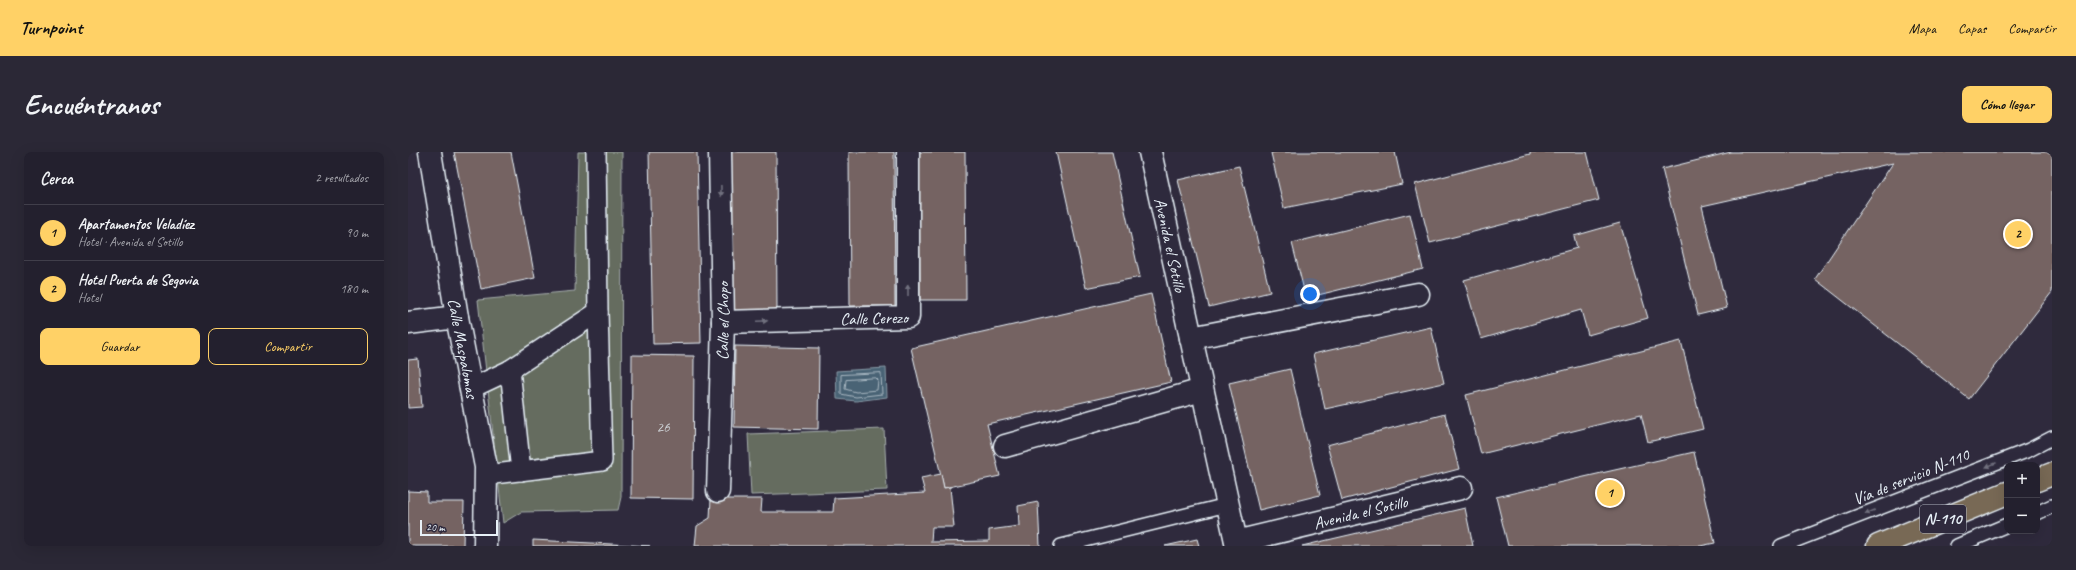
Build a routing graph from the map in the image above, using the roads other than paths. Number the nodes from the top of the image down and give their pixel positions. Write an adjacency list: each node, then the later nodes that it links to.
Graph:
1 (430, 152): 8 (street, Calle Maspalomas)
2 (596, 152): 7 (street)
3 (720, 152): 9 (street, Calle el Chopo, one-way to 9)
4 (908, 152): 9 (street, Calle Cerezo, one-way to 4)
5 (1150, 152): 11 (street, Avenida el Sotillo)
6 (1418, 294): 11 (street)
7 (598, 312): 12 (street); 17 (street)
8 (457, 317): 10 (street); 13 (street, Calle Maspalomas)
9 (723, 322): 22 (street, Calle el Chopo)
10 (408, 323)
11 (1191, 338): 14 (street, Avenida el Sotillo)
12 (510, 370): 13 (street); 17 (street)
13 (472, 388): 19 (street, Calle Maspalomas)
14 (1202, 390): 16 (street); 24 (street, Avenida el Sotillo)
15 (2052, 438): 31 (lane, Vía de servicio N-110, one-way to 31)
16 (1005, 446)
17 (521, 471): 19 (street)
18 (2052, 474): 20 (highway)
19 (486, 475): 29 (street, Calle Maspalomas)
20 (2040, 479)
21 (1461, 488): 28 (street, Avenida el Sotillo)
22 (718, 491)
23 (2004, 494): 32 (highway, N-110)
24 (1227, 505): 28 (street, Avenida el Sotillo); 30 (lane)
25 (2052, 506): 26 (lane)
26 (2040, 512)
27 (2004, 526): 33 (lane)
28 (1236, 544)
29 (485, 546)
30 (1061, 546)
31 (1781, 546)
32 (1878, 546)
33 (1957, 546)

